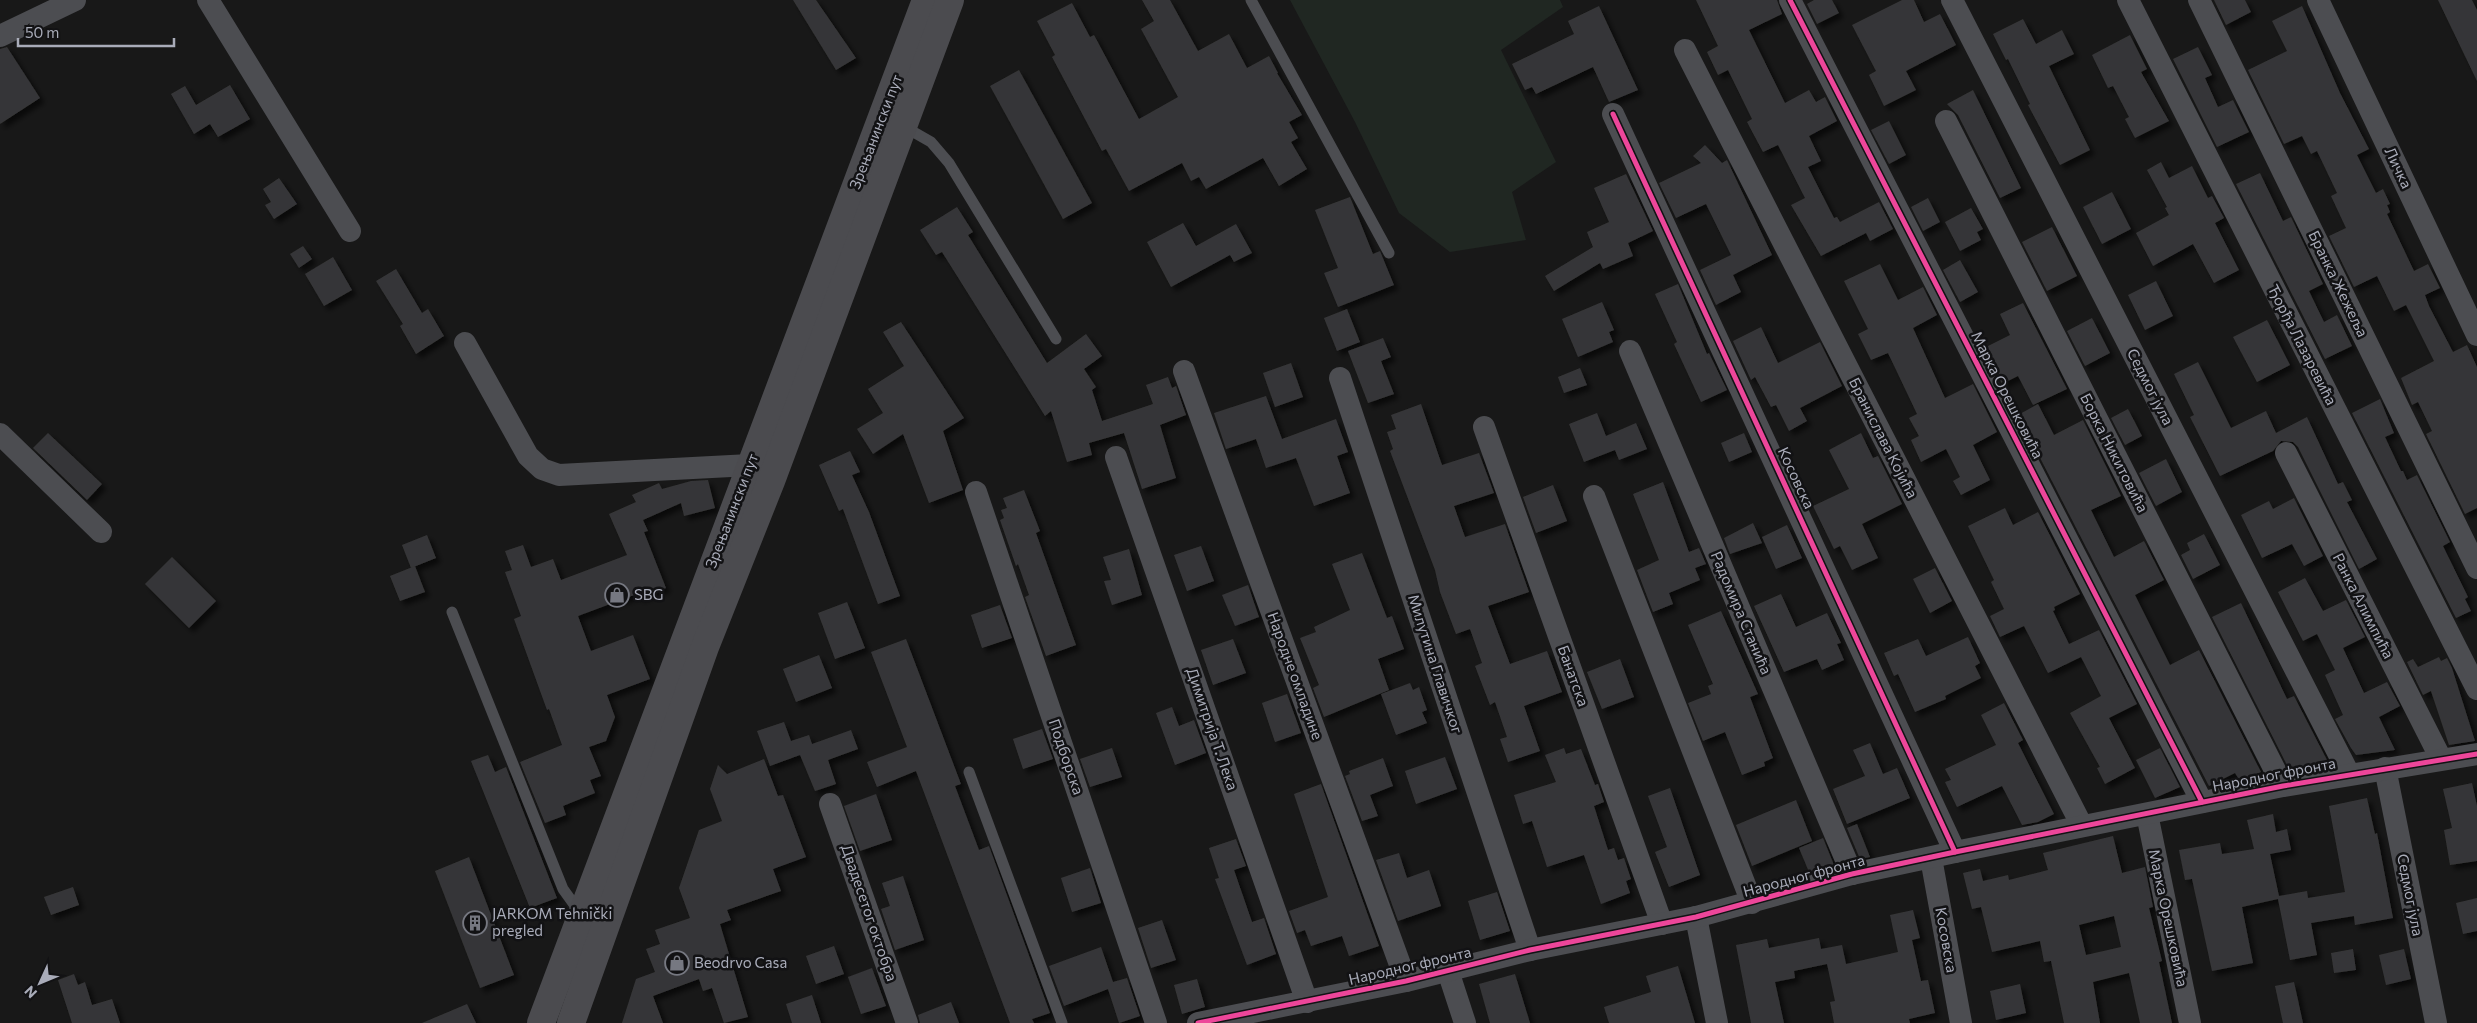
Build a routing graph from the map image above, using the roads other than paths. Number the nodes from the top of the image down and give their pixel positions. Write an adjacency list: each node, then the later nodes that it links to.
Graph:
1 (208, 0): 16 (street)
2 (926, 0): 28 (main road, Зрењанински пут)
3 (950, 0): 15 (main road, Зрењанински пут)
4 (1251, 0): 17 (lane)
5 (1790, 0): 41 (street, Марка Орешковића)
6 (1952, 0): 39 (street, Седмог јула)
7 (2128, 0): 34 (street, Ђорђа Лазаревића)
8 (2199, 0): 32 (street, Бранка Жежеља)
9 (2318, 0): 18 (street, Личка)
10 (72, 1): 11 (street)
11 (0, 36)
12 (1685, 50): 44 (street, Бранислава Којића)
13 (1613, 114): 45 (street, Косовска)
14 (1946, 121): 40 (street, Борка Никитовића)
15 (903, 126): 19 (lane); 57 (main road, Зрењанински пут)
16 (350, 231)
17 (1389, 253)
18 (2477, 335)
19 (1056, 339)
20 (466, 343): 28 (street)
21 (1630, 351): 47 (street, Радомира Станића)
22 (1184, 371): 54 (street, Народне омладине)
23 (1340, 378): 52 (street, Милутина Главичког)
24 (1484, 427): 51 (street, Банатска)
25 (0, 434): 31 (street)
26 (2286, 453): 36 (street, Ранка Алимпића)
27 (1116, 457): 55 (street, Димитрија Т. Лека)
28 (750, 465): 49 (main road, Зрењанински пут)
29 (976, 492): 60 (street, Подборска)
30 (1594, 496): 48 (street)
31 (101, 532)
32 (2477, 568)
33 (452, 612): 49 (lane)
34 (2477, 689)
35 (2477, 754): 36 (street, Народног фронта)
36 (2441, 759): 37 (street, Народног фронта)
37 (2385, 768): 39 (street, Народног фронта); 66 (street, Седмог јула)
38 (969, 772): 59 (lane)
39 (2349, 774): 40 (street, Народног фронта)
40 (2283, 786): 41 (street, Народног фронта)
41 (2202, 802): 43 (street, Народног фронта)
42 (830, 804): 58 (street, Двадесетог октобра)
43 (2147, 814): 44 (street, Народног фронта); 65 (street, Марка Орешковића)
44 (2082, 826): 45 (street, Народног фронта)
45 (1955, 852): 46 (street, Народног фронта)
46 (1930, 858): 47 (street, Народног фронта); 64 (street, Косовска)
47 (1852, 874): 48 (street, Народног фронта)
48 (1752, 903): 50 (street, Народног фронта)
49 (582, 915): 56 (main road, Зрењанински пут)
50 (1696, 917): 51 (street, Народног фронта); 63 (street)
51 (1662, 924): 52 (street, Народног фронта)
52 (1530, 950): 53 (street, Народног фронта)
53 (1448, 971): 54 (street, Народног фронта); 62 (street)
54 (1406, 981): 55 (street, Народног фронта)
55 (1307, 1002): 61 (street, Народног фронта)
56 (540, 1023)
57 (571, 1023)
58 (908, 1023)
59 (1062, 1023)
60 (1156, 1023)
61 (1198, 1023)
62 (1465, 1023)
63 (1717, 1023)
64 (1961, 1023)
65 (2190, 1023)
66 (2436, 1023)

